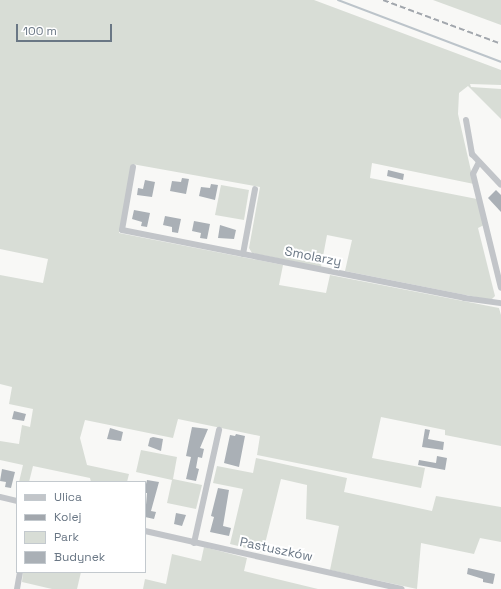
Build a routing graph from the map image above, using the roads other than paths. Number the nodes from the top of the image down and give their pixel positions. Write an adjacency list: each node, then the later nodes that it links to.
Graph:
1 (466, 120): 2 (street)
2 (479, 162): 4 (street); 7 (street)
3 (133, 167): 6 (street, Smolarzy)
4 (501, 185)
5 (255, 188): 6 (street)
6 (243, 254): 8 (street, Smolarzy)
7 (501, 288)
8 (501, 303)
9 (219, 430): 13 (street)
10 (0, 497): 11 (street)
11 (16, 501)
12 (146, 531): 13 (street, Pastuszków)
13 (194, 543): 16 (street, Pastuszków)
14 (20, 573): 15 (street)
15 (17, 589)
16 (402, 589)

